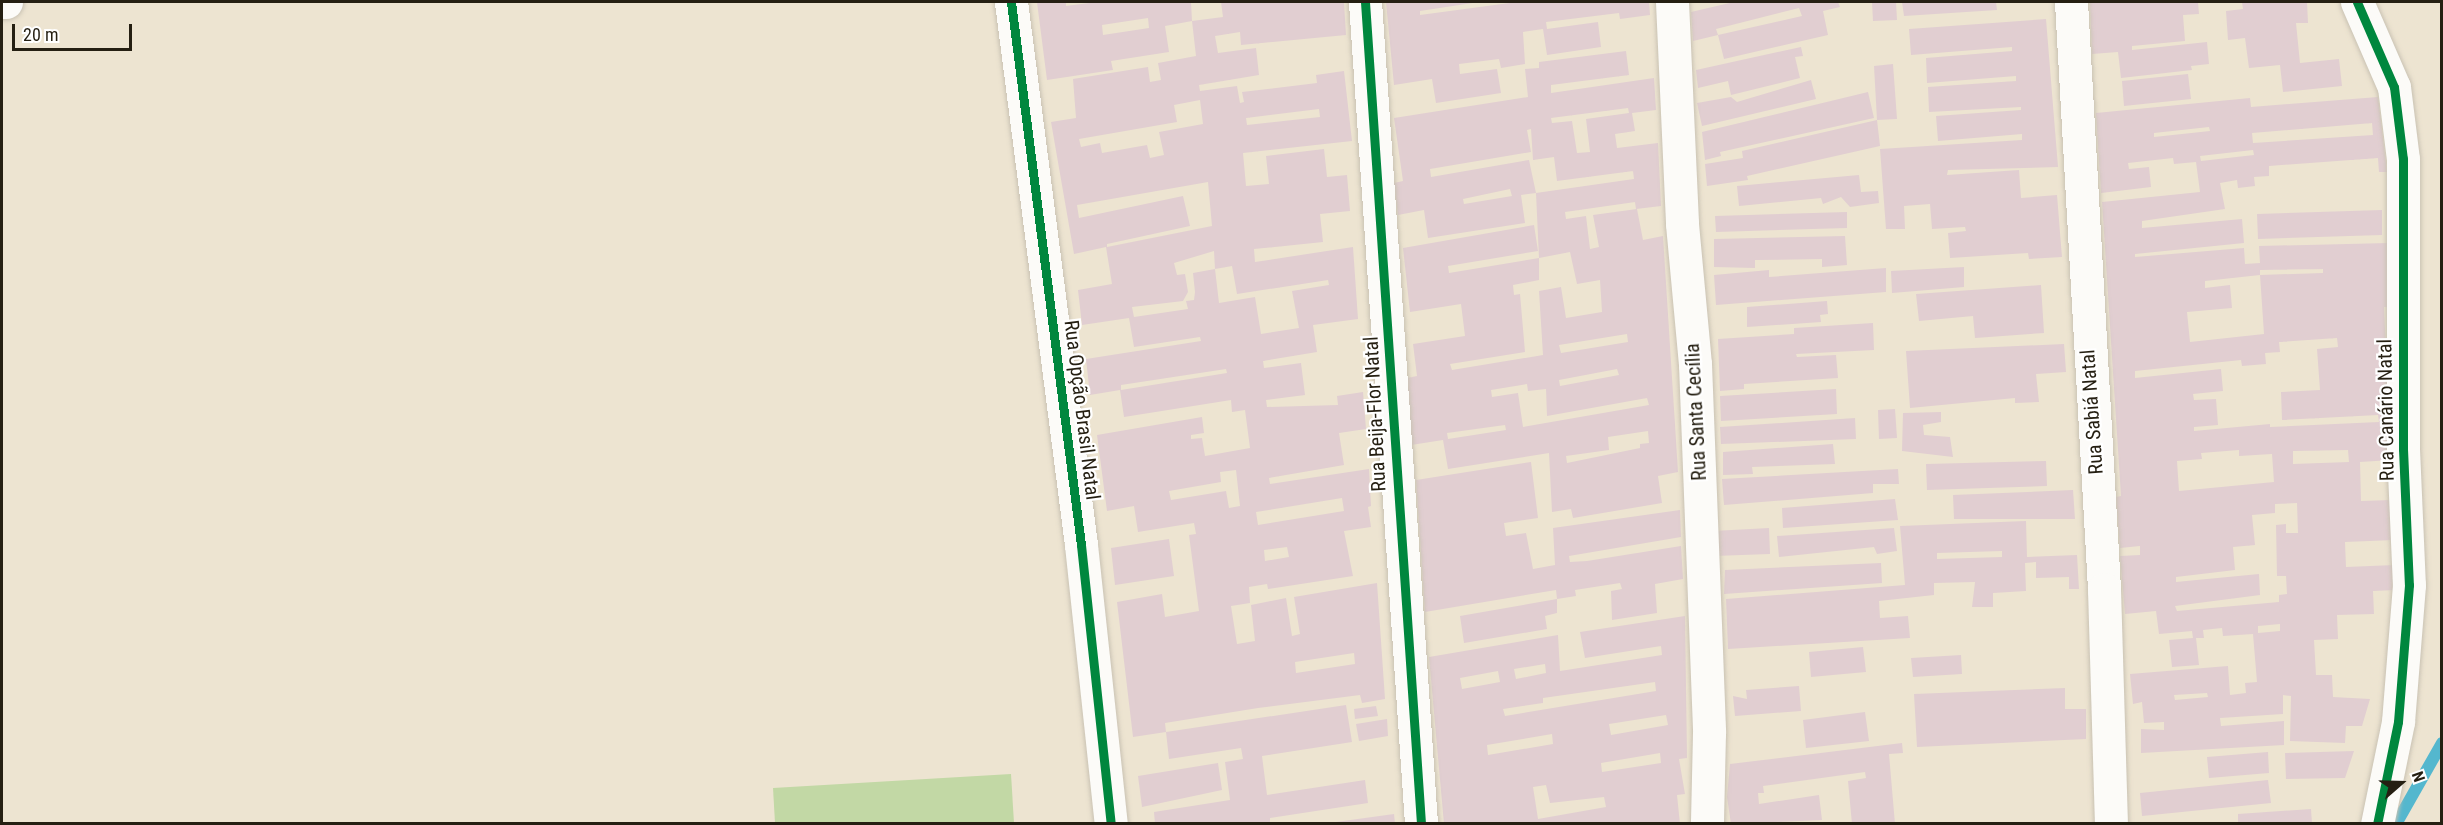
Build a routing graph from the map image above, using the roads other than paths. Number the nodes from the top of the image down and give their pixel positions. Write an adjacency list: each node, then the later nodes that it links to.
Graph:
1 (2, 2): 2 (street)
2 (6, 2)
3 (1011, 2): 8 (street, Rua Opção Brasil Natal)
4 (1365, 2): 9 (street, Rua Beija-Flor Natal)
5 (1672, 2): 10 (street, Rua Santa Cecília)
6 (2071, 2): 11 (street, Rua Sabiá Natal)
7 (2357, 2): 12 (street, Rua Canário Natal)
8 (1112, 824)
9 (1421, 824)
10 (1707, 824)
11 (2111, 824)
12 (2377, 824)

